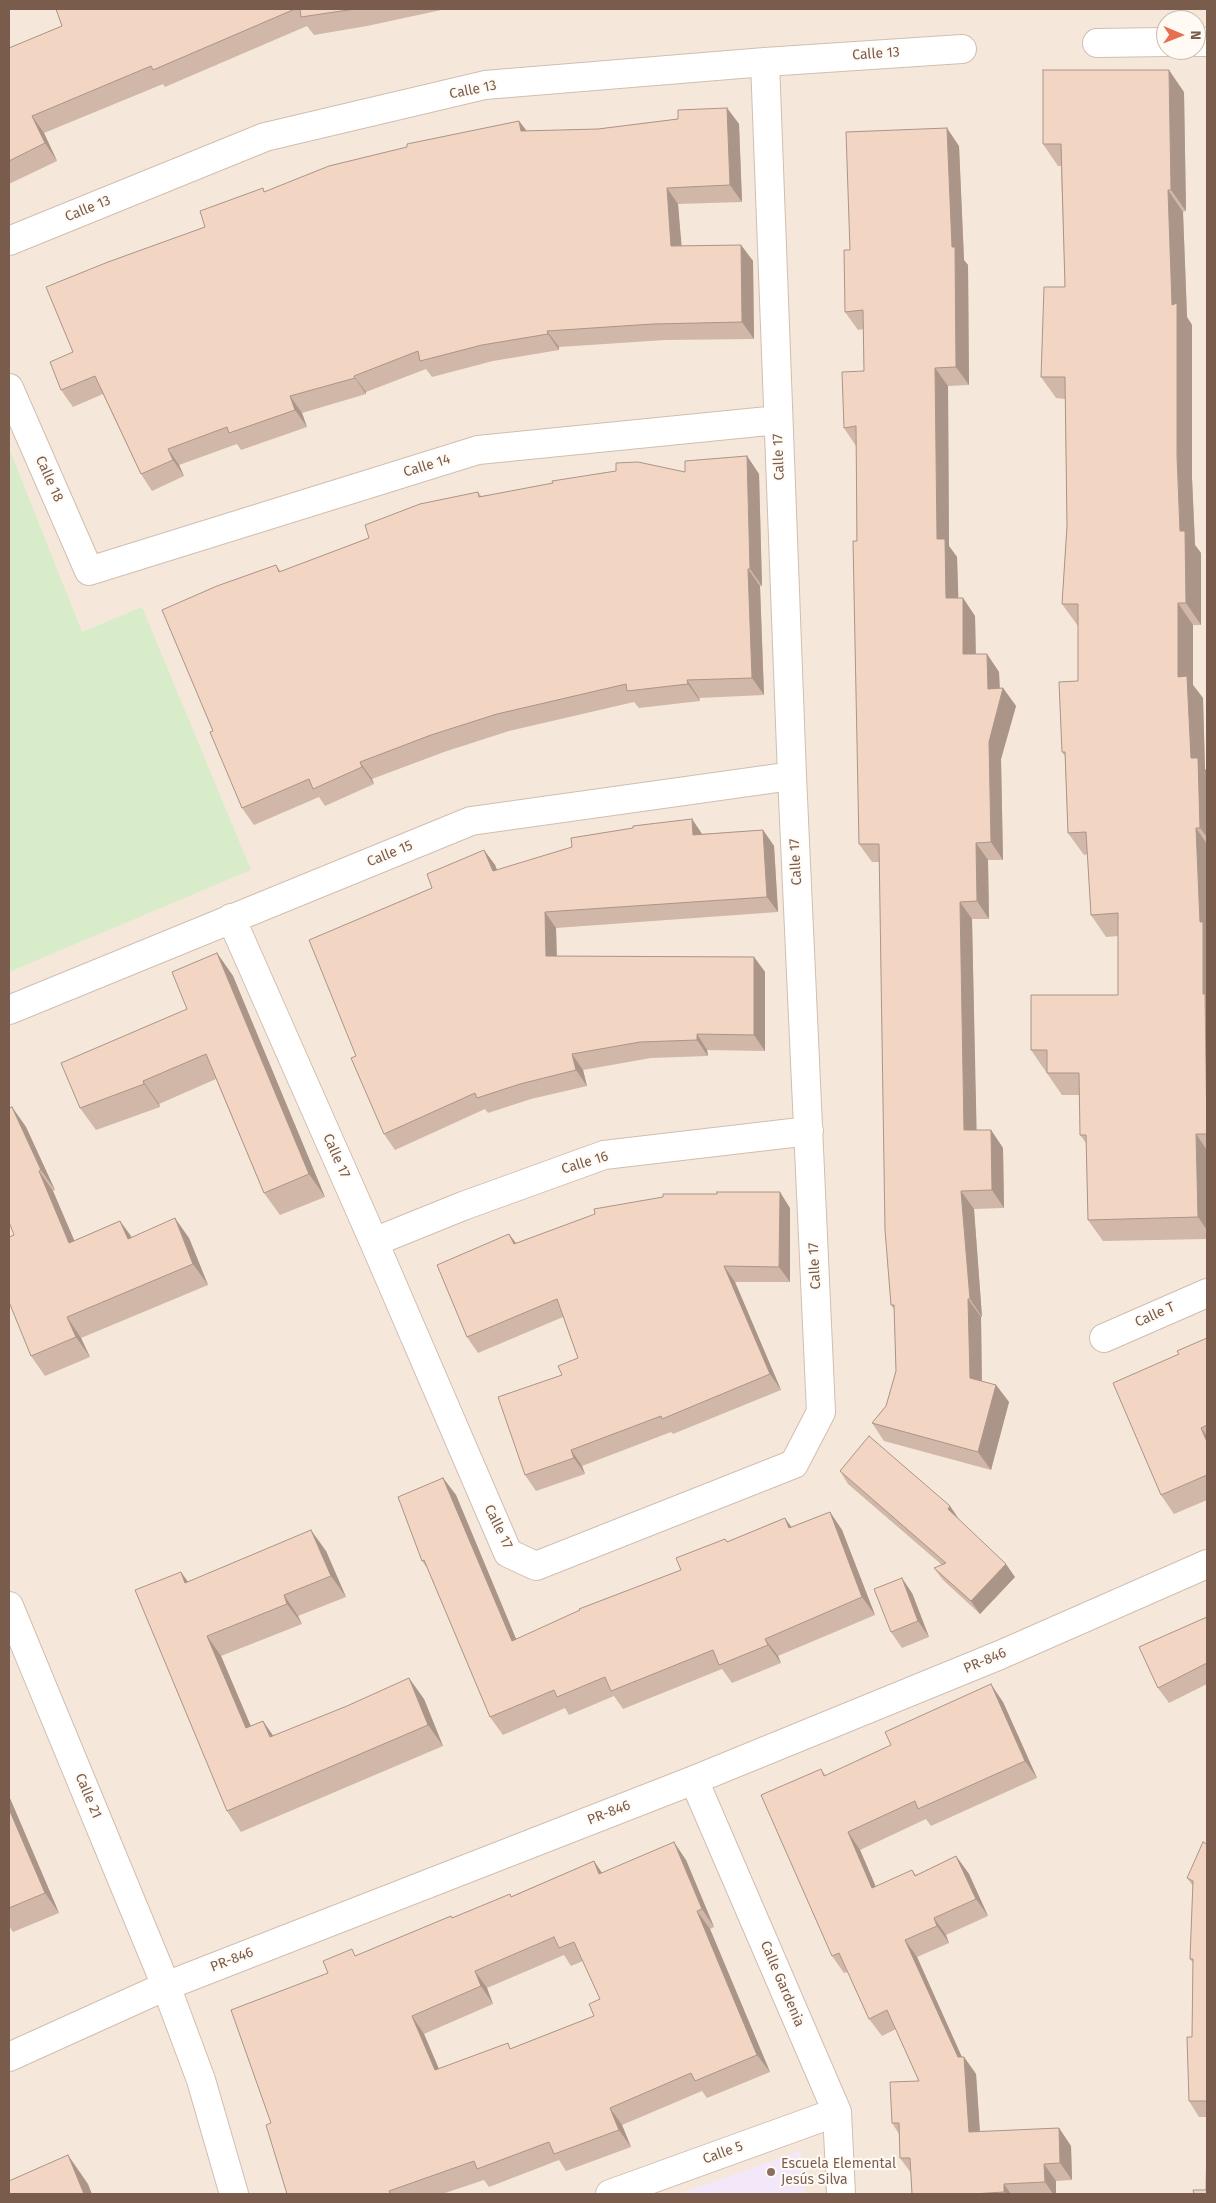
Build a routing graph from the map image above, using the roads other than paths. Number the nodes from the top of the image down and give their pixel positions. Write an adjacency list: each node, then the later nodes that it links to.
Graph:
1 (1156, 42): 2 (street)
2 (1097, 43)
3 (962, 49): 4 (street, Calle 13)
4 (765, 62): 5 (street, Calle 13); 7 (street, Calle 17)
5 (9, 241)
6 (9, 388): 8 (street, Calle 18)
7 (778, 420): 8 (street, Calle 14); 9 (street, Calle 17)
8 (89, 571)
9 (792, 776): 10 (street, Calle 15); 12 (street, Calle 17)
10 (231, 918): 11 (street, Calle 15); 13 (street, Calle 17)
11 (9, 1010)
12 (809, 1131): 13 (street, Calle 16); 13 (street, Calle 17)
13 (374, 1242)
14 (1207, 1293): 15 (street, Calle T)
15 (1104, 1338)
16 (1207, 1564): 18 (street, PR-846 / PR-846)
17 (9, 1606): 19 (street, Calle 21)
18 (694, 1780): 19 (street, PR-846 / PR-846); 21 (street, Calle Gardenia)
19 (166, 1986): 20 (street, PR-846 / PR-846); 22 (street, Calle 21)
20 (9, 2057)
21 (837, 2112): 23 (street, Calle 5); 24 (street, Calle Gardenia)
22 (234, 2194)
23 (610, 2194)
24 (841, 2194)

